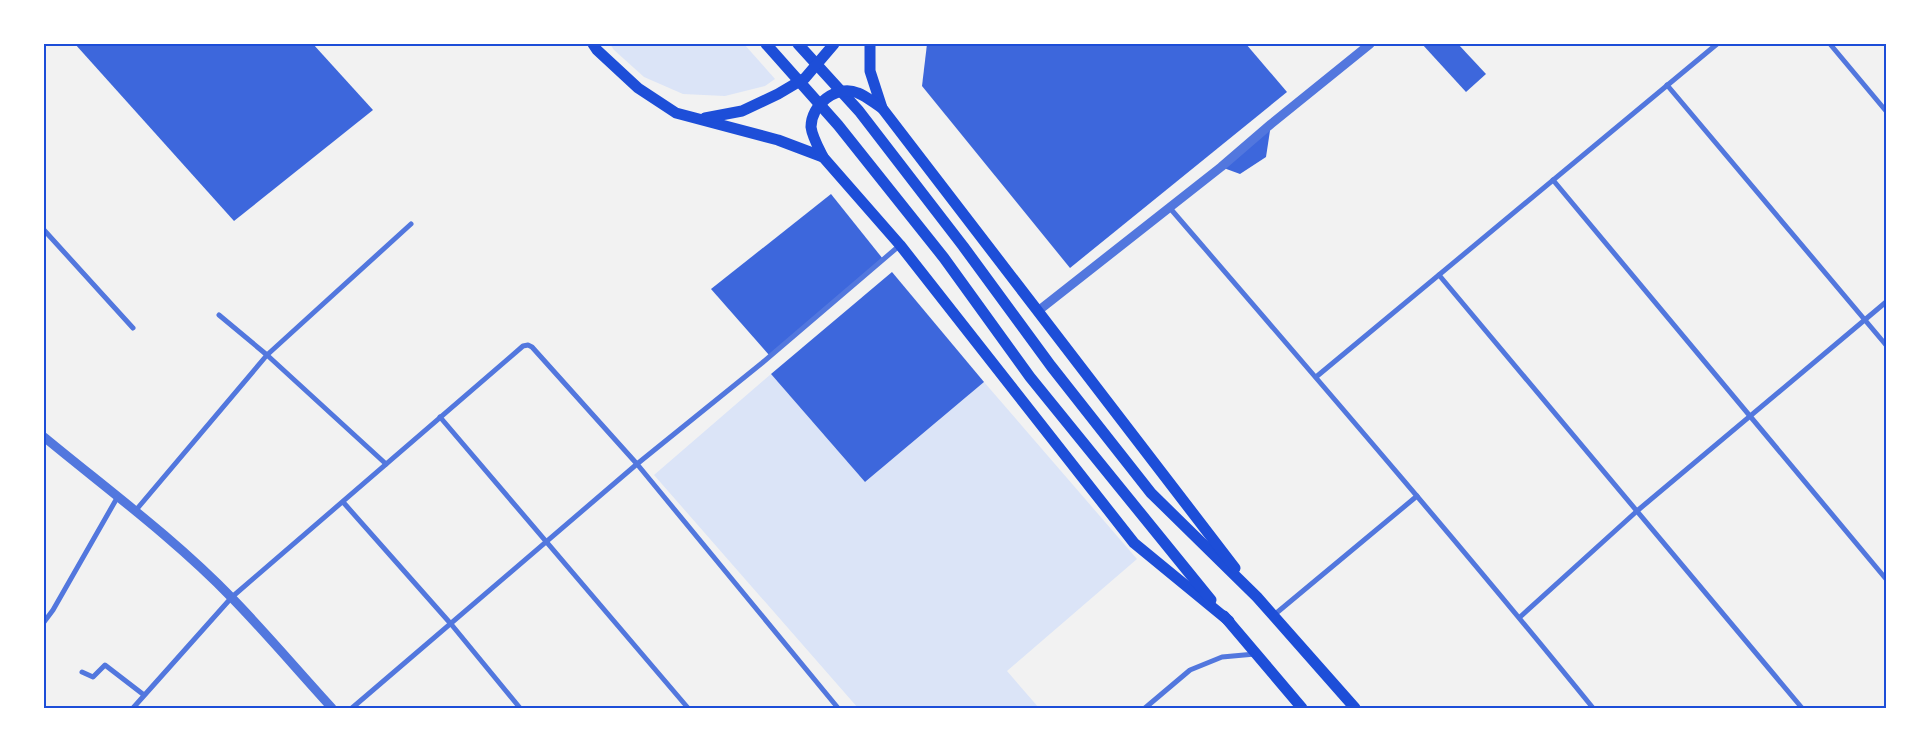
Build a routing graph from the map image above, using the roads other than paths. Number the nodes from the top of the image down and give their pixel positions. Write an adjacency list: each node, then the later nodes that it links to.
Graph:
1 (593, 44): 12 (main road)
2 (766, 44): 44 (main road)
3 (798, 44): 41 (main road)
4 (834, 44): 12 (main road)
5 (870, 44): 10 (main road)
6 (1370, 44): 15 (street)
7 (1717, 44): 9 (street)
8 (1830, 44): 11 (street)
9 (1667, 85): 14 (street); 23 (street)
10 (882, 108): 13 (main road); 21 (main road)
11 (1886, 111)
12 (701, 119): 13 (main road)
13 (823, 157): 18 (main road)
14 (1553, 180): 19 (street); 28 (street)
15 (1169, 207): 21 (street); 27 (street)
16 (411, 224): 26 (street)
17 (44, 230): 24 (street)
18 (900, 245): 32 (street); 44 (main road)
19 (1438, 275): 27 (street); 37 (street)
20 (1886, 302): 23 (street)
21 (1038, 312): 41 (main road)
22 (219, 315): 26 (street)
23 (1864, 319): 25 (street); 28 (street)
24 (133, 328)
25 (1886, 345)
26 (267, 355): 31 (street); 36 (street)
27 (1316, 377): 33 (street)
28 (1750, 416): 37 (street); 39 (street)
29 (440, 417): 31 (street); 32 (street); 38 (street)
30 (44, 437): 34 (street)
31 (386, 464): 35 (street)
32 (637, 464): 38 (street); 50 (street)
33 (1417, 496): 42 (street); 43 (street)
34 (117, 498): 36 (street); 45 (street)
35 (343, 502): 40 (street); 46 (street)
36 (136, 510): 40 (street)
37 (1637, 512): 43 (street); 60 (street)
38 (546, 542): 46 (street); 55 (street)
39 (1886, 579)
40 (232, 597): 49 (street); 52 (street)
41 (1258, 597): 42 (main road)
42 (1274, 616): 58 (main road)
43 (1520, 617): 59 (street)
44 (1229, 621): 47 (main road)
45 (44, 622)
46 (451, 624): 53 (street); 54 (street)
47 (1256, 654): 56 (street); 57 (main road)
48 (82, 672): 49 (street)
49 (144, 695): 51 (street)
50 (835, 707)
51 (133, 708)
52 (332, 708)
53 (352, 708)
54 (520, 708)
55 (688, 708)
56 (1145, 708)
57 (1302, 708)
58 (1355, 708)
59 (1593, 708)
60 (1802, 708)

